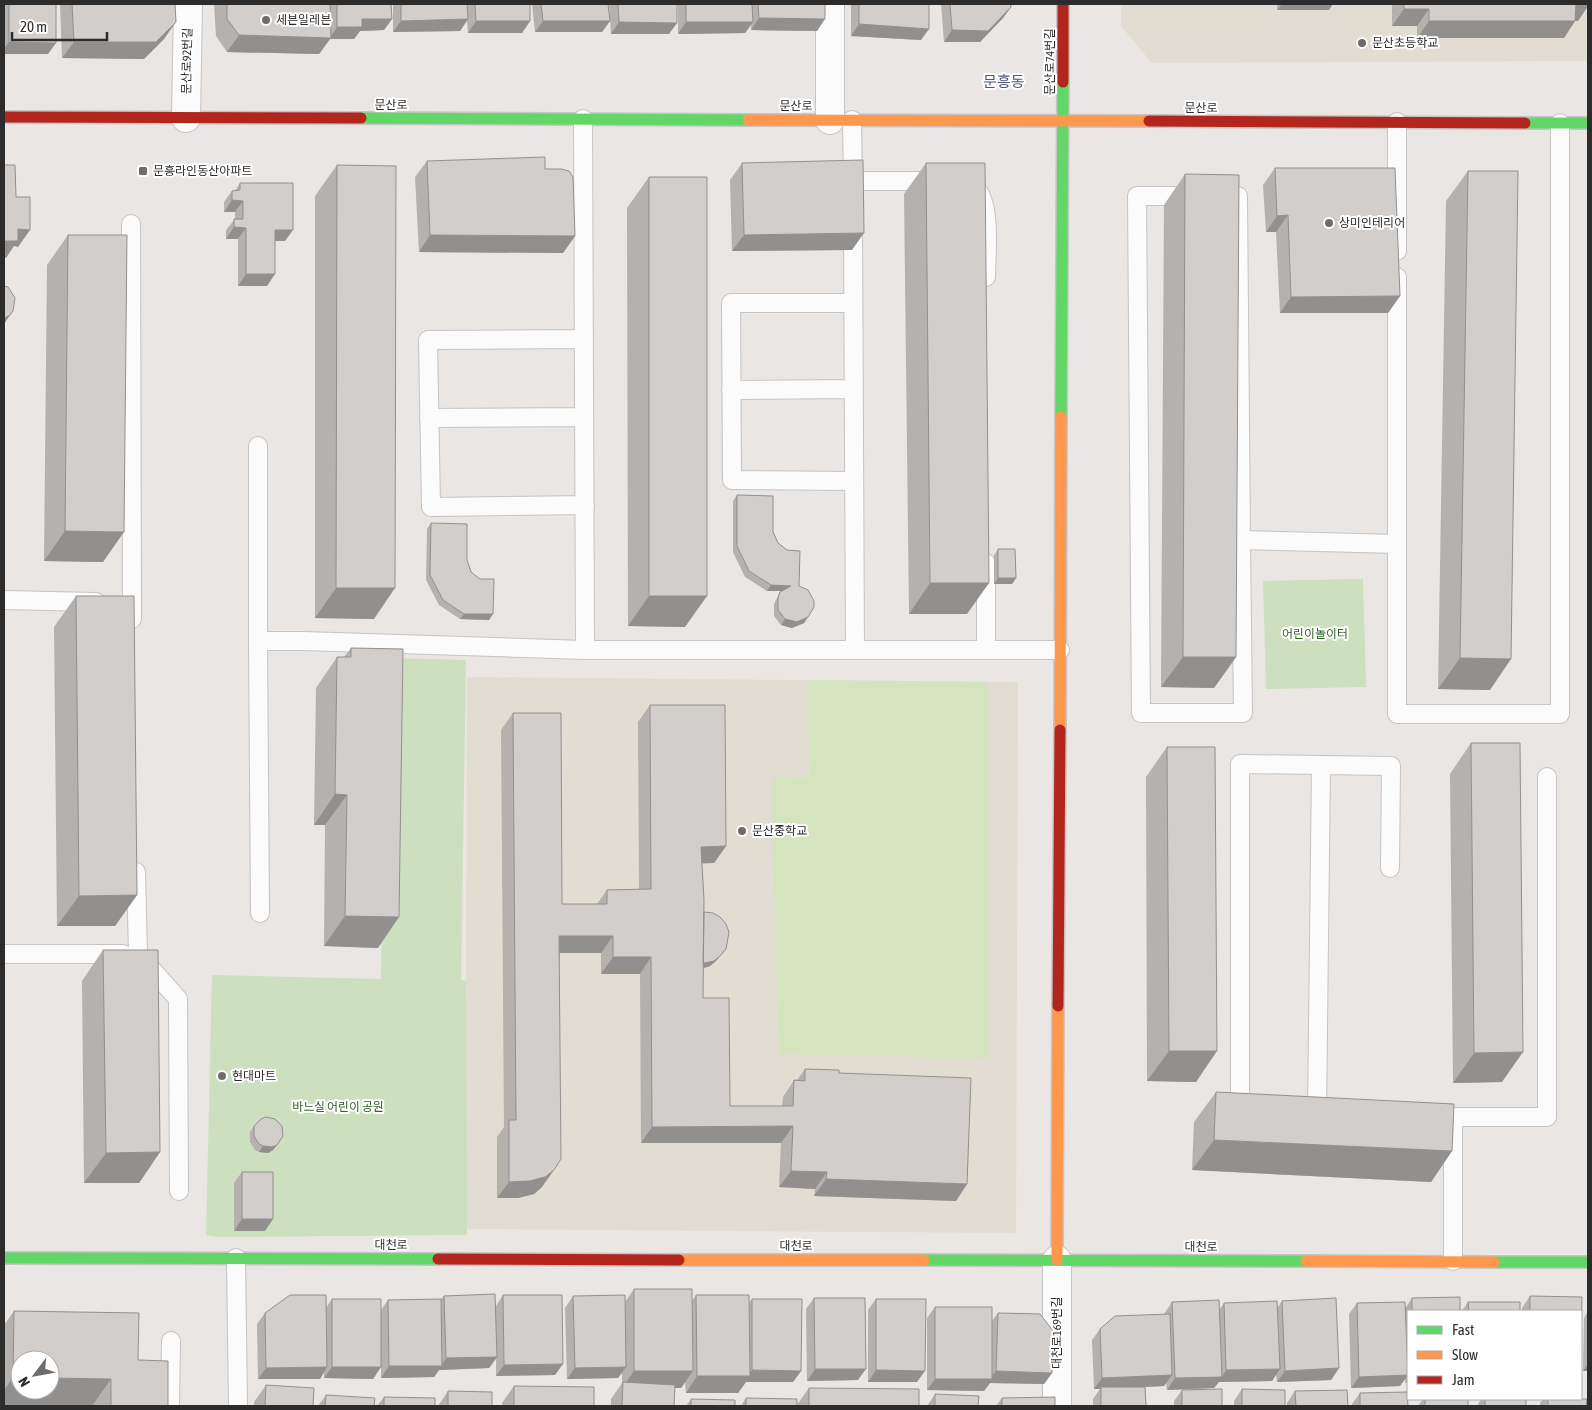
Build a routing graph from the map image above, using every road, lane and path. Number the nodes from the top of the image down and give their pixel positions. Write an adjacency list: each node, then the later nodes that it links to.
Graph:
1 (188, 4): 5 (street, 문산로92번길)
2 (830, 4): 7 (street)
3 (1063, 4): 8 (street, 문산로74번길)
4 (4, 117): 5 (street, 문산로)
5 (186, 118): 6 (street, 문산로)
6 (583, 119): 7 (street, 문산로); 16 (lane)
7 (841, 120): 8 (street, 문산로); 12 (lane)
8 (1064, 121): 9 (street, 문산로); 34 (street, 문산로74번길)
9 (1397, 122): 10 (street, 문산로); 26 (lane)
10 (1560, 123): 11 (street, 문산로); 26 (lane)
11 (1588, 123)
12 (853, 181): 14 (lane); 15 (lane)
13 (131, 224): 28 (lane)
14 (986, 298)
15 (853, 302): 17 (lane); 18 (lane)
16 (584, 339): 19 (lane); 20 (lane)
17 (854, 389): 18 (lane); 22 (lane)
18 (731, 390): 22 (lane)
19 (584, 417): 20 (lane); 23 (lane)
20 (429, 418): 23 (lane)
21 (258, 446): 30 (lane)
22 (854, 480): 32 (lane)
23 (585, 505): 31 (lane)
24 (1241, 540): 24 (lane); 26 (lane)
25 (986, 542): 33 (lane)
26 (1397, 544)
27 (4, 600): 28 (lane)
28 (132, 603): 29 (lane)
29 (132, 632)
30 (258, 641): 31 (lane); 39 (lane)
31 (585, 650): 32 (lane)
32 (855, 650): 33 (lane)
33 (986, 650): 34 (lane)
34 (1060, 650): 51 (street, 문산로74번길)
35 (1322, 765): 38 (lane); 42 (lane); 44 (lane)
36 (1546, 777): 47 (lane)
37 (136, 856): 41 (lane)
38 (1390, 868)
39 (260, 913)
40 (4, 954): 41 (lane)
41 (138, 954): 48 (lane)
42 (1260, 1116)
43 (1298, 1116): 44 (lane)
44 (1317, 1116): 45 (lane)
45 (1337, 1116)
46 (1424, 1116): 47 (lane)
47 (1453, 1117): 52 (lane)
48 (179, 1191)
49 (4, 1258): 50 (street, 대천로)
50 (236, 1258): 51 (street, 대천로); 56 (lane)
51 (1057, 1260): 52 (street, 대천로); 57 (street, 대천로169번길)
52 (1453, 1261): 53 (street, 대천로)
53 (1588, 1262)
54 (171, 1341): 55 (lane)
55 (170, 1406)
56 (238, 1406)
57 (1057, 1406)

